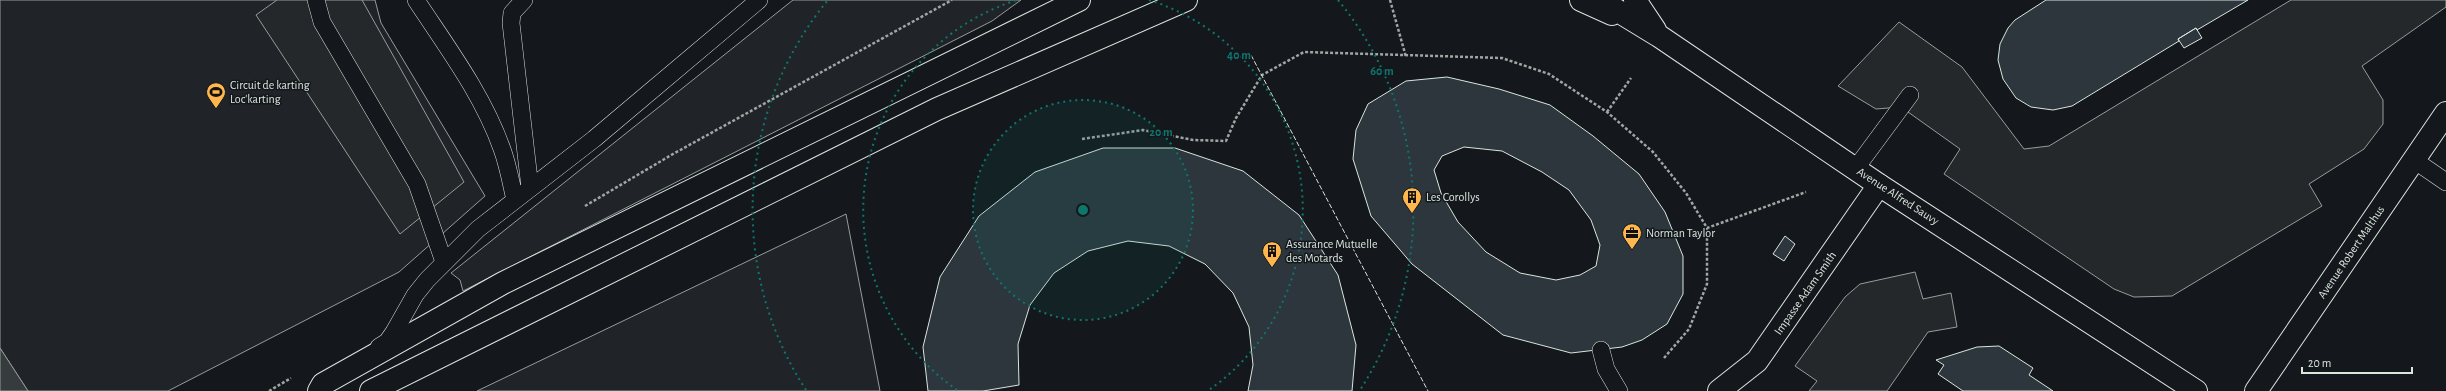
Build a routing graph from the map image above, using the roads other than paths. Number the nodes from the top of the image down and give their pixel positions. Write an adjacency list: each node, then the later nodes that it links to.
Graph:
1 (316, 0): 21 (lane)
2 (416, 0): 20 (lane)
3 (524, 0): 19 (lane)
4 (759, 0): 19 (lane)
5 (1079, 0): 23 (main road)
6 (1164, 0): 12 (main road)
7 (1186, 0): 12 (main road)
8 (1581, 0): 11 (main road)
9 (1600, 0): 11 (main road, Avenue Alfred Sauvy)
10 (1635, 0): 11 (main road)
11 (1659, 36): 16 (main road, Avenue Alfred Sauvy)
12 (1076, 48): 24 (main road)
13 (1910, 95): 16 (lane)
14 (2446, 113): 15 (main road, Avenue Robert Malthus)
15 (2414, 160): 17 (lane); 28 (main road, Avenue Robert Malthus)
16 (1856, 168): 18 (main road, Avenue Alfred Sauvy)
17 (2446, 182)
18 (1879, 184): 26 (main road, Impasse Adam Smith); 27 (main road, Avenue Alfred Sauvy)
19 (530, 188): 20 (lane)
20 (515, 200): 21 (lane)
21 (444, 262): 23 (lane)
22 (1601, 350): 25 (lane)
23 (321, 387)
24 (371, 391)
25 (1619, 391)
26 (1719, 391)
27 (2196, 391)
28 (2256, 391)

